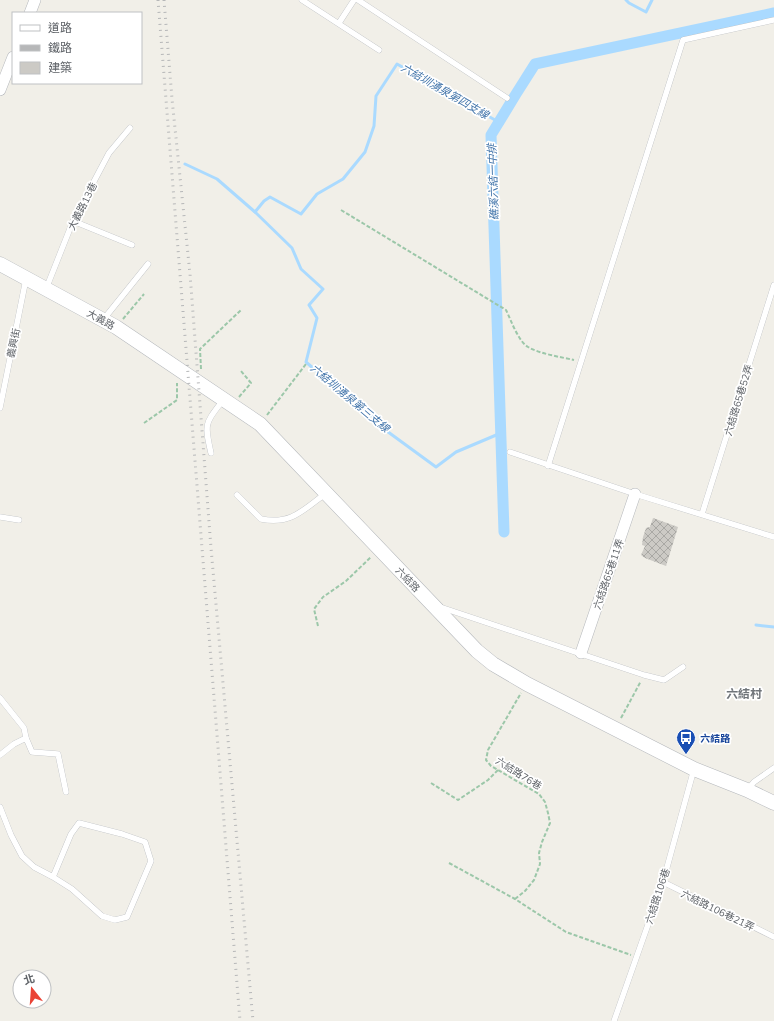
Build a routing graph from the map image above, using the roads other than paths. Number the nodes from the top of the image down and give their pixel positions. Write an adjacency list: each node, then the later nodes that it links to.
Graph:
1 (35, 0): 5 (street)
2 (302, 0): 7 (lane)
3 (354, 0): 7 (lane)
4 (358, 0): 11 (lane)
5 (30, 12)
6 (774, 20): 26 (lane)
7 (339, 23): 8 (lane)
8 (379, 50)
9 (12, 60): 10 (street)
10 (0, 90)
11 (507, 98)
12 (130, 128): 13 (lane, 大義路13巷)
13 (73, 221): 14 (lane); 19 (lane, 大義路13巷)
14 (132, 246)
15 (0, 264): 17 (street, 大義路)
16 (148, 264): 20 (lane)
17 (26, 279): 19 (street, 大義路); 23 (lane, 義興街)
18 (774, 285): 30 (lane, 六結路65巷52弄)
19 (46, 290): 20 (street, 大義路)
20 (103, 320): 21 (street, 大義路)
21 (199, 383): 22 (street, 六結路)
22 (227, 402): 25 (lane); 27 (street, 六結路)
23 (0, 408)
24 (510, 452): 26 (lane)
25 (211, 453)
26 (548, 466): 28 (lane)
27 (326, 494): 29 (lane); 34 (street, 六結路)
28 (635, 494): 30 (lane); 35 (street, 六結路65巷11弄)
29 (237, 495)
30 (702, 514): 33 (lane)
31 (0, 517): 32 (lane)
32 (19, 520)
33 (774, 537)
34 (432, 604): 35 (lane); 40 (street, 六結路)
35 (581, 653): 36 (lane)
36 (683, 667)
37 (0, 698): 38 (lane)
38 (26, 738): 39 (lane); 43 (lane)
39 (0, 755)
40 (694, 768): 42 (street, 六結路); 47 (lane, 六結路106巷)
41 (774, 768): 42 (lane)
42 (747, 790): 44 (street, 六結路)
43 (66, 792)
44 (774, 803)
45 (0, 807): 46 (lane)
46 (54, 877): 46 (lane)
47 (663, 882): 48 (lane, 六結路106巷21弄); 49 (lane, 六結路106巷)
48 (774, 937)
49 (614, 1021)

